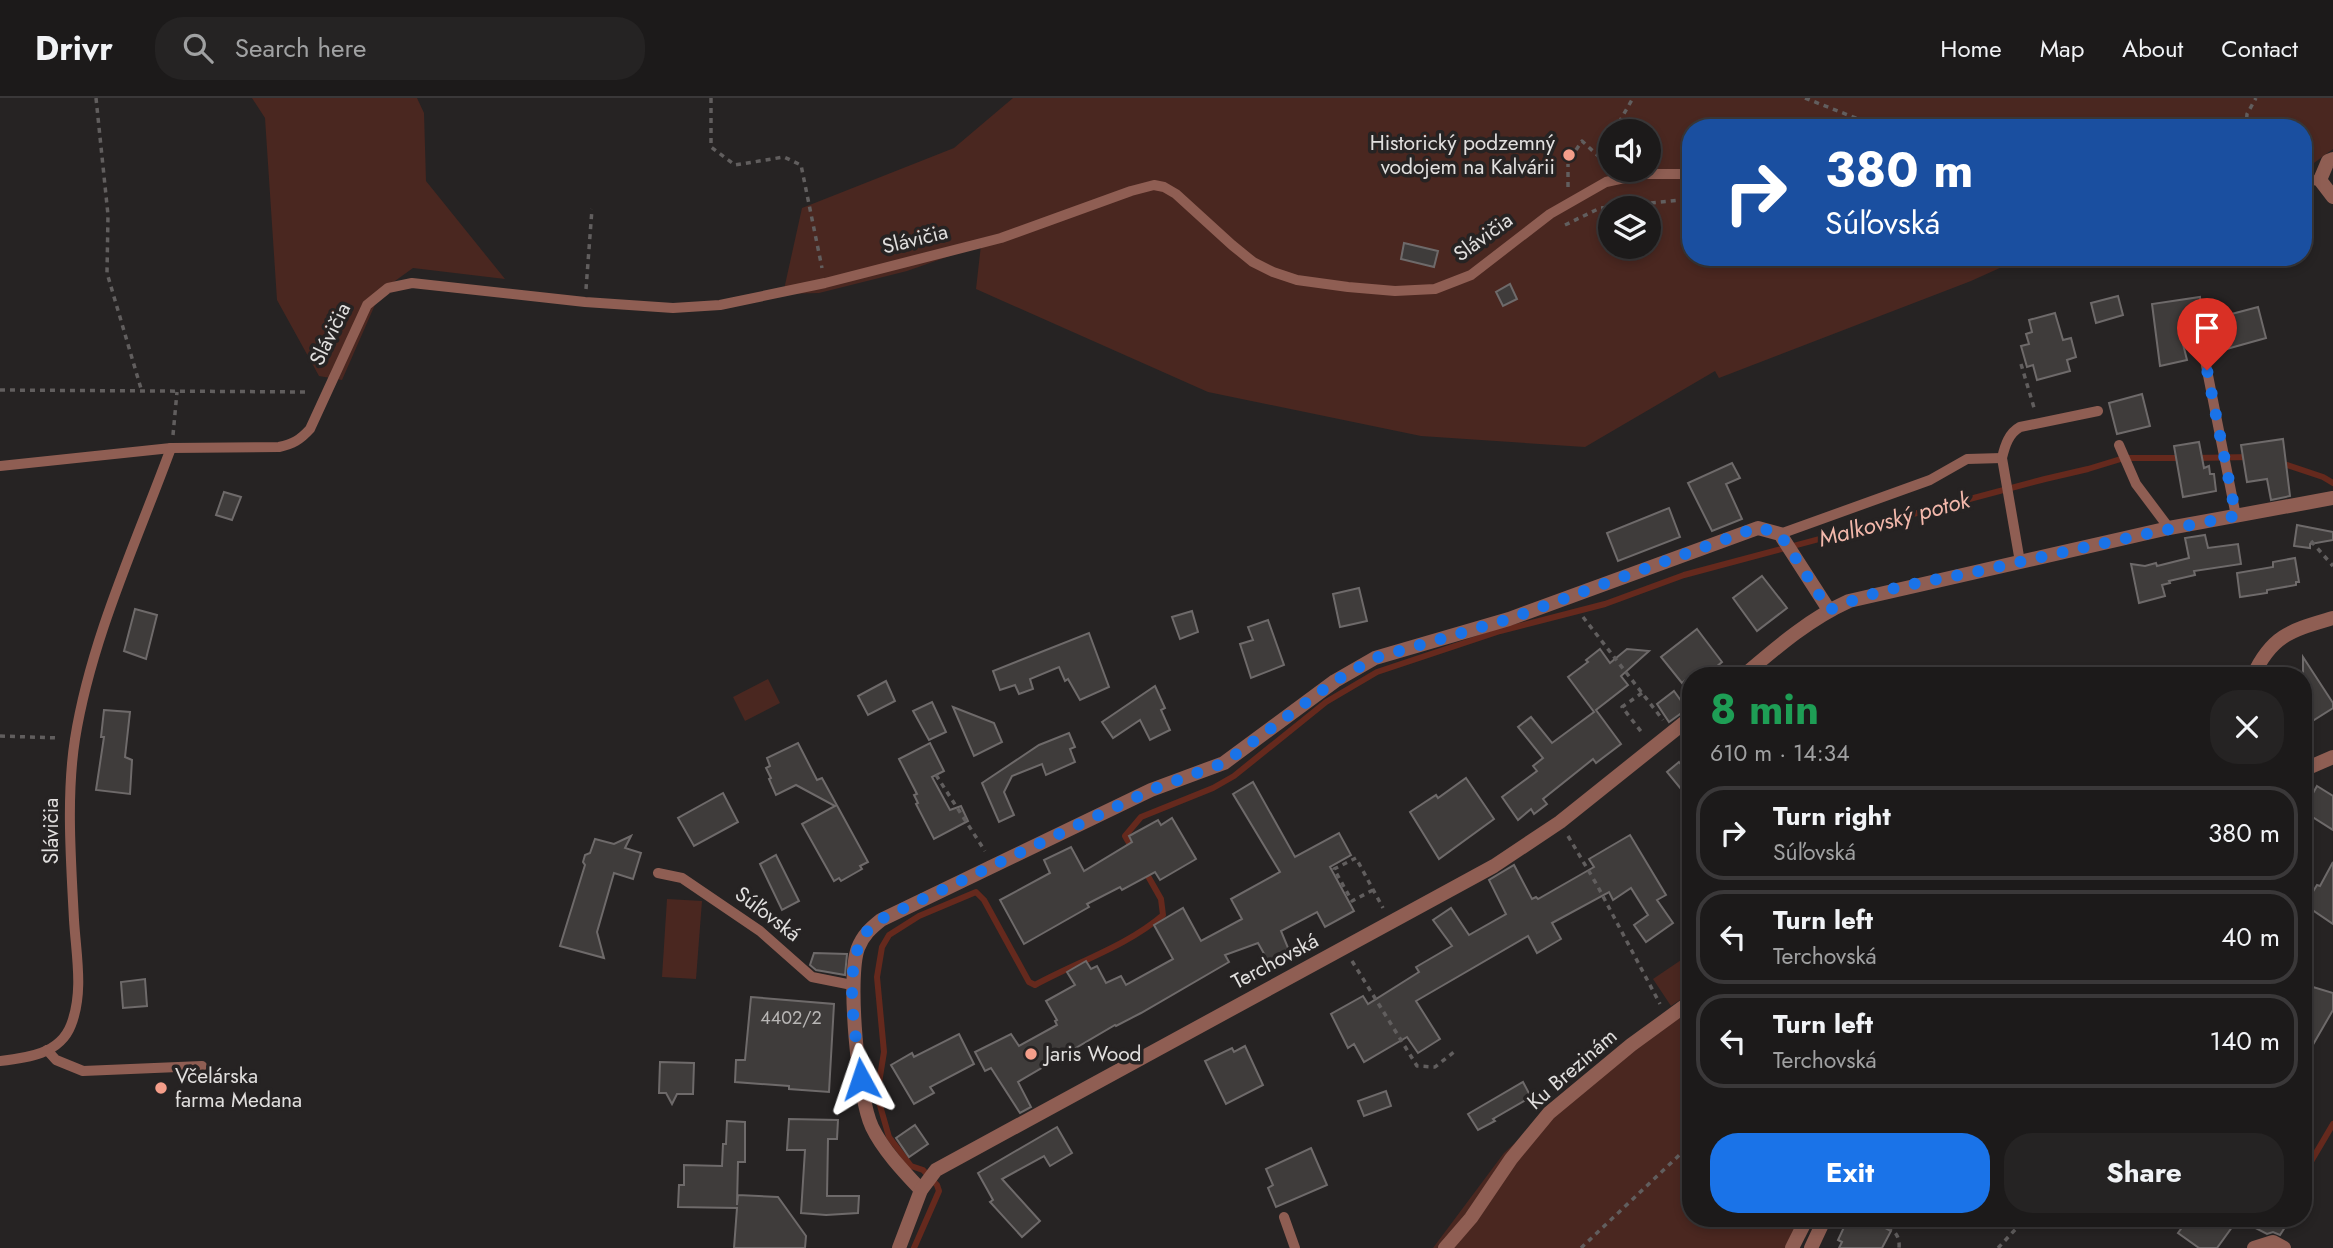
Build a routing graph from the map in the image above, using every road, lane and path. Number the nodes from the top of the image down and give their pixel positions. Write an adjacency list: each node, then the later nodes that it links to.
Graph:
1 (96, 98): 26 (path)
2 (711, 98): 21 (path)
3 (1633, 98): 6 (path)
4 (1805, 98): 7 (path)
5 (2256, 98): 8 (path)
6 (1621, 119)
7 (1858, 119)
8 (2247, 119)
9 (1576, 150): 10 (path)
10 (1598, 155)
11 (2333, 159): 15 (street)
12 (1568, 164): 18 (path)
13 (1682, 174): 18 (lane, Slávičia)
14 (2312, 180): 15 (lane)
15 (2320, 180): 16 (street)
16 (2333, 197)
17 (1682, 200): 20 (path)
18 (1568, 202): 20 (lane, Slávičia)
19 (592, 209): 22 (path)
20 (1554, 211): 21 (lane, Slávičia)
21 (825, 283): 22 (lane, Slávičia)
22 (585, 302): 28 (lane, Slávičia)
23 (2197, 320): 36 (lane)
24 (2021, 364): 30 (path)
25 (0, 390): 26 (path)
26 (142, 392): 27 (path)
27 (177, 392): 28 (path); 32 (path)
28 (326, 392): 32 (lane, Slávičia)
29 (2098, 411): 30 (lane)
30 (2039, 423): 33 (lane)
31 (2119, 445): 37 (lane)
32 (171, 448): 34 (lane, Slávičia); 51 (lane, Slávičia)
33 (2002, 458): 38 (lane); 40 (lane)
34 (0, 466)
35 (2333, 498): 36 (street)
36 (2236, 516): 37 (street)
37 (2169, 528): 40 (street)
38 (1780, 534): 42 (street); 57 (street)
39 (2311, 541): 41 (path)
40 (2020, 562): 42 (street)
41 (2333, 566)
42 (1829, 610): 45 (street)
43 (1583, 617): 47 (path)
44 (2333, 618): 46 (street)
45 (1754, 667)
46 (2257, 667)
47 (1642, 693): 49 (path); 52 (path)
48 (1682, 725): 49 (street, Terchovská)
49 (1673, 732): 56 (street, Terchovská)
50 (0, 736): 51 (path)
51 (75, 738): 65 (lane, Slávičia)
52 (1648, 740)
53 (2333, 757): 54 (street)
54 (2312, 767)
55 (936, 775): 57 (path)
56 (1560, 822): 60 (street, Terchovská); 64 (path)
57 (993, 864): 62 (street)
58 (658, 873): 62 (lane, Súľovská)
59 (1373, 890): 59 (path); 60 (path)
60 (1391, 922): 61 (street, Terchovská)
61 (1344, 948): 66 (path); 70 (street, Terchovská)
62 (852, 985): 70 (street)
63 (1682, 1008): 64 (street, Ku Brezinám)
64 (1667, 1019): 78 (street, Ku Brezinám)
65 (47, 1050): 67 (lane, Slávičia); 68 (lane)
66 (1454, 1052)
67 (0, 1062)
68 (202, 1066)
69 (1682, 1153): 79 (path)
70 (924, 1187): 76 (street, Terchovská)
71 (1284, 1217): 77 (lane)
72 (1802, 1227): 80 (street)
73 (1821, 1227): 81 (street)
74 (1887, 1227): 82 (path)
75 (2017, 1227): 83 (path)
76 (899, 1248)
77 (1295, 1248)
78 (1445, 1248)
79 (1581, 1248)
80 (1792, 1248)
81 (1811, 1248)
82 (1899, 1248)
83 (1998, 1248)
84 (2254, 1248): 85 (street)
85 (2284, 1248)

